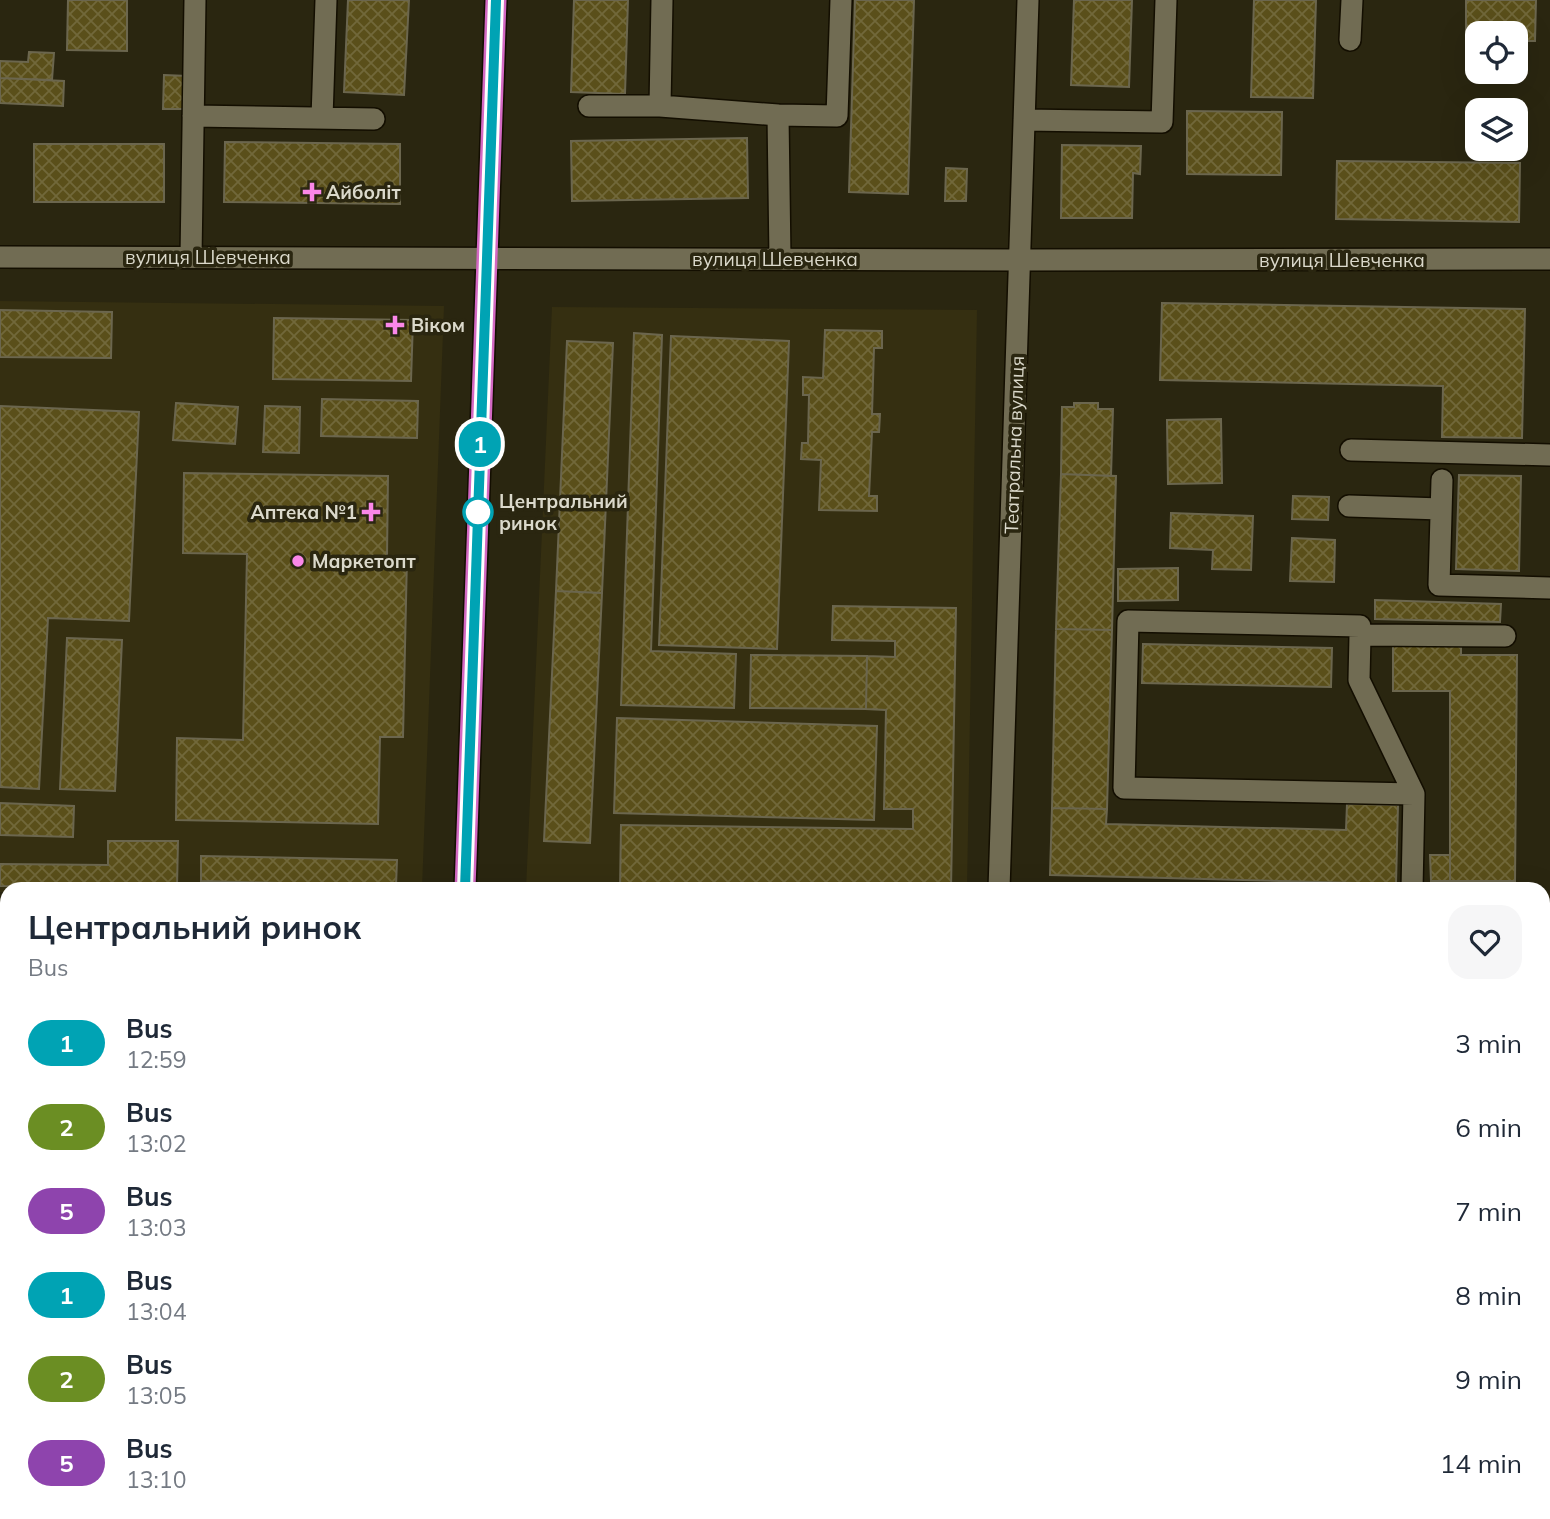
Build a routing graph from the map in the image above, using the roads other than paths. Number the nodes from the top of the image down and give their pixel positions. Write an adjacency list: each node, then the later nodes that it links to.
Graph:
1 (195, 0): 13 (street)
2 (326, 0): 14 (street)
3 (496, 0): 19 (highway)
4 (662, 0): 11 (street)
5 (841, 0): 12 (street)
6 (1028, 0): 16 (street, Театральна вулиця)
7 (1166, 0): 16 (street)
8 (1352, 0): 9 (street)
9 (1349, 40)
10 (589, 106): 11 (street)
11 (660, 107): 12 (street)
12 (778, 115): 20 (street)
13 (193, 116): 14 (street); 18 (street)
14 (322, 118): 15 (street)
15 (374, 119)
16 (1024, 120): 22 (street, Театральна вулиця)
17 (0, 257): 18 (street, вулиця Шевченка)
18 (191, 257): 19 (street, вулиця Шевченка)
19 (486, 257): 20 (street, вулиця Шевченка); 32 (highway)
20 (780, 259): 22 (street, вулиця Шевченка)
21 (1550, 259): 22 (street, вулиця Шевченка)
22 (1020, 260): 33 (street, Театральна вулиця)
23 (1351, 450): 24 (street)
24 (1550, 455)
25 (1442, 480): 27 (street)
26 (1349, 506): 27 (street)
27 (1441, 509): 28 (street)
28 (1550, 587)
29 (1360, 635): 30 (street); 31 (street); 31 (street)
30 (1505, 636)
31 (1415, 794): 34 (street)
32 (465, 882)
33 (999, 882)
34 (1412, 882)

